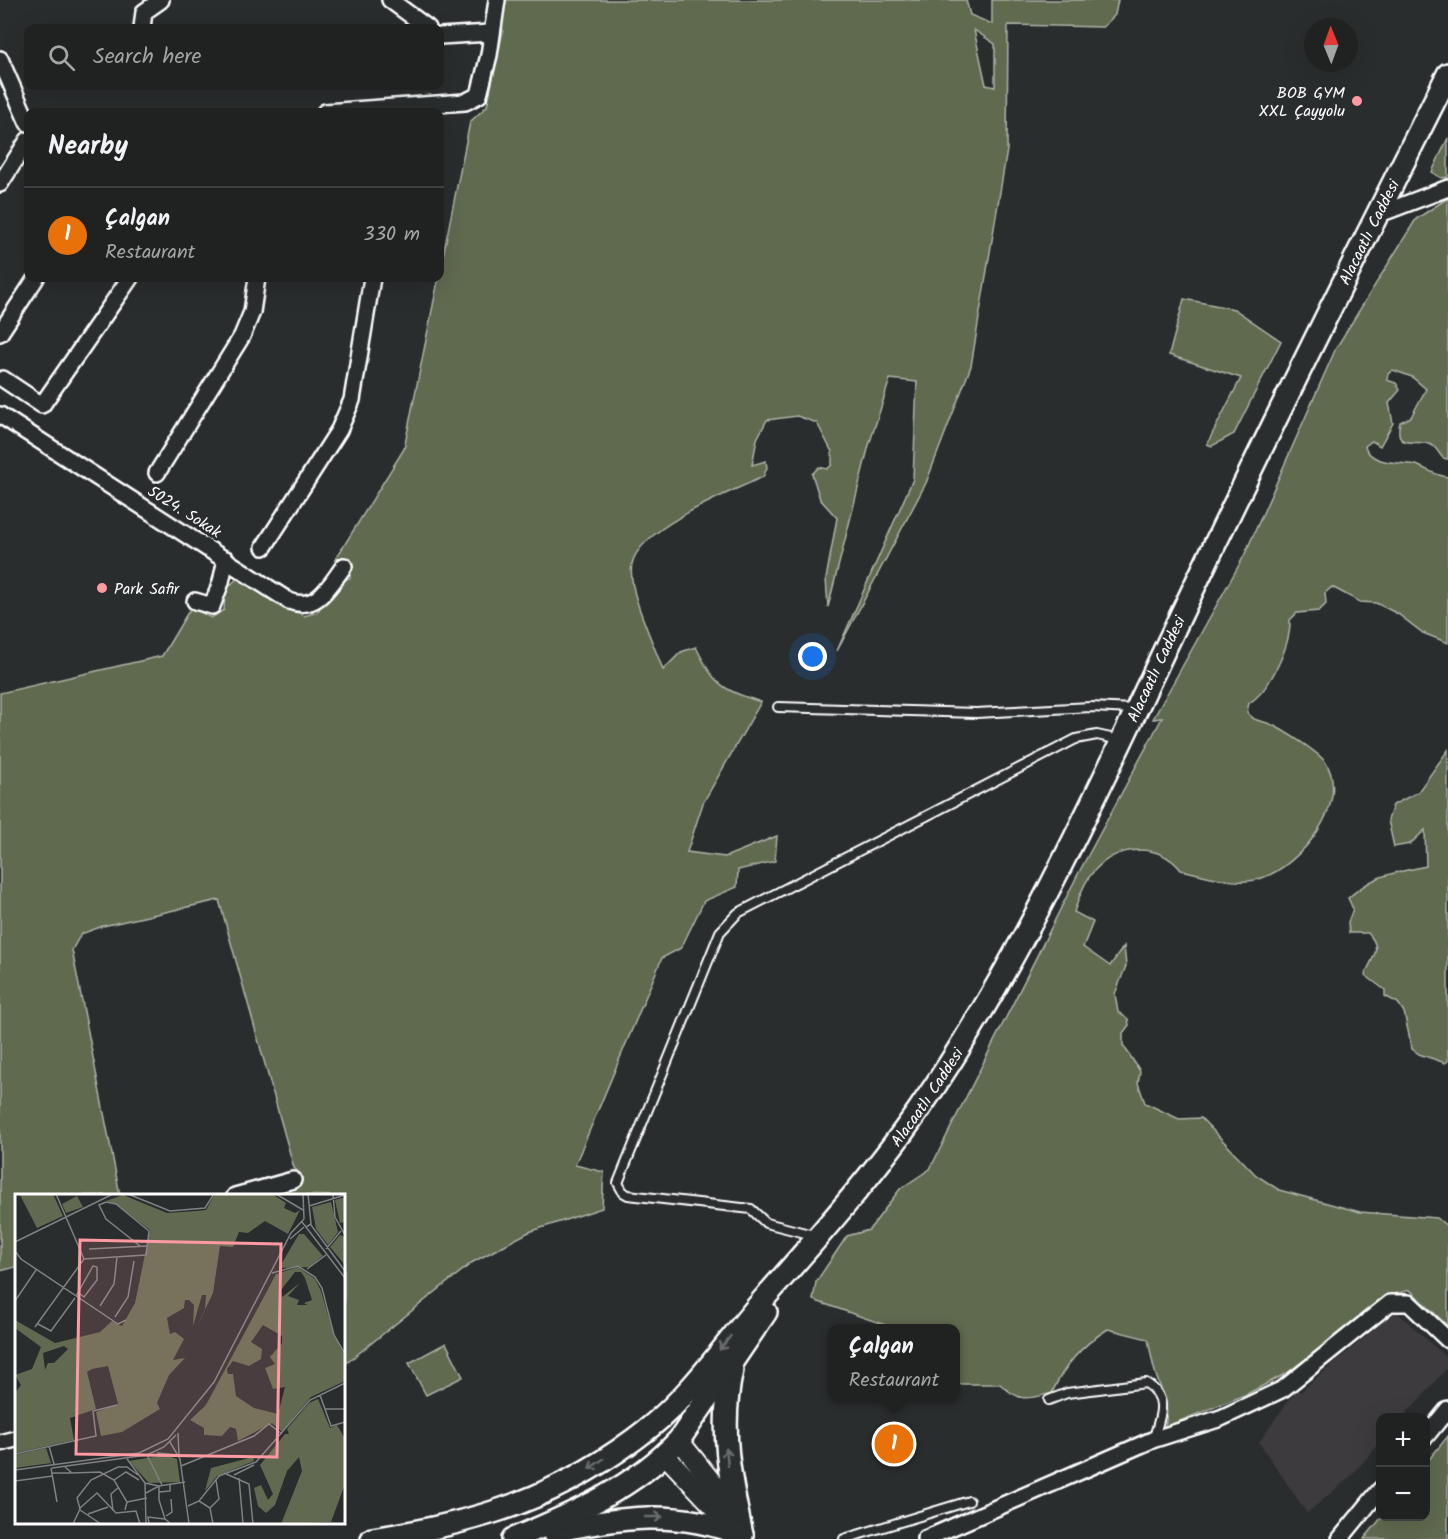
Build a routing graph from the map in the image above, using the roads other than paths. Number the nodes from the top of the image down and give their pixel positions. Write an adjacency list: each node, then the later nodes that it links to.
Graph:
1 (161, 0): 4 (street)
2 (390, 0): 5 (street)
3 (497, 0): 6 (street)
4 (142, 24)
5 (423, 24)
6 (490, 33): 7 (street); 10 (street)
7 (444, 36)
8 (0, 59): 11 (street)
9 (1448, 74): 15 (main road, Alacaatlı Caddesi)
10 (381, 108)
11 (24, 114)
12 (24, 146): 13 (street)
13 (0, 184)
14 (1448, 188): 15 (street)
15 (1377, 215): 29 (main road, Alacaatlı Caddesi)
16 (33, 282): 20 (street)
17 (127, 282): 21 (street)
18 (256, 282): 23 (street)
19 (371, 282): 24 (street)
20 (0, 333)
21 (1, 380)
22 (0, 415): 25 (street, 5024. Sokak)
23 (157, 473)
24 (264, 547)
25 (226, 559): 26 (street, 5024. Sokak); 27 (street)
26 (344, 566)
27 (195, 601)
28 (778, 707): 29 (lane)
29 (1135, 709): 30 (main road, Alacaatlı Caddesi)
30 (1121, 740): 33 (main road, Alacaatlı Caddesi); 33 (lane)
31 (292, 1180): 32 (street)
32 (242, 1194)
33 (819, 1236): 35 (main road, Alacaatlı Caddesi); 38 (main road, Alacaatlı Caddesi, one-way to 38)
34 (1448, 1340): 42 (street)
35 (733, 1363): 44 (main road, Alacaatlı Caddesi); 47 (main road, one-way to 35)
36 (1049, 1400): 42 (lane)
37 (1448, 1409): 39 (street)
38 (661, 1418): 40 (main road, Alacaatlı Caddesi); 44 (main road)
39 (1430, 1430)
40 (645, 1431): 44 (main road); 48 (main road, Alacaatlı Caddesi, one-way to 48)
41 (15, 1439): 43 (street)
42 (1152, 1440): 51 (street)
43 (0, 1443)
44 (672, 1448): 47 (street); 49 (main road, Alacaatlı Caddesi)
45 (1376, 1495): 52 (street)
46 (969, 1501): 50 (lane)
47 (743, 1537): 49 (main road, one-way to 47)
48 (372, 1539)
49 (514, 1539)
50 (844, 1539)
51 (925, 1539)
52 (1340, 1539)

